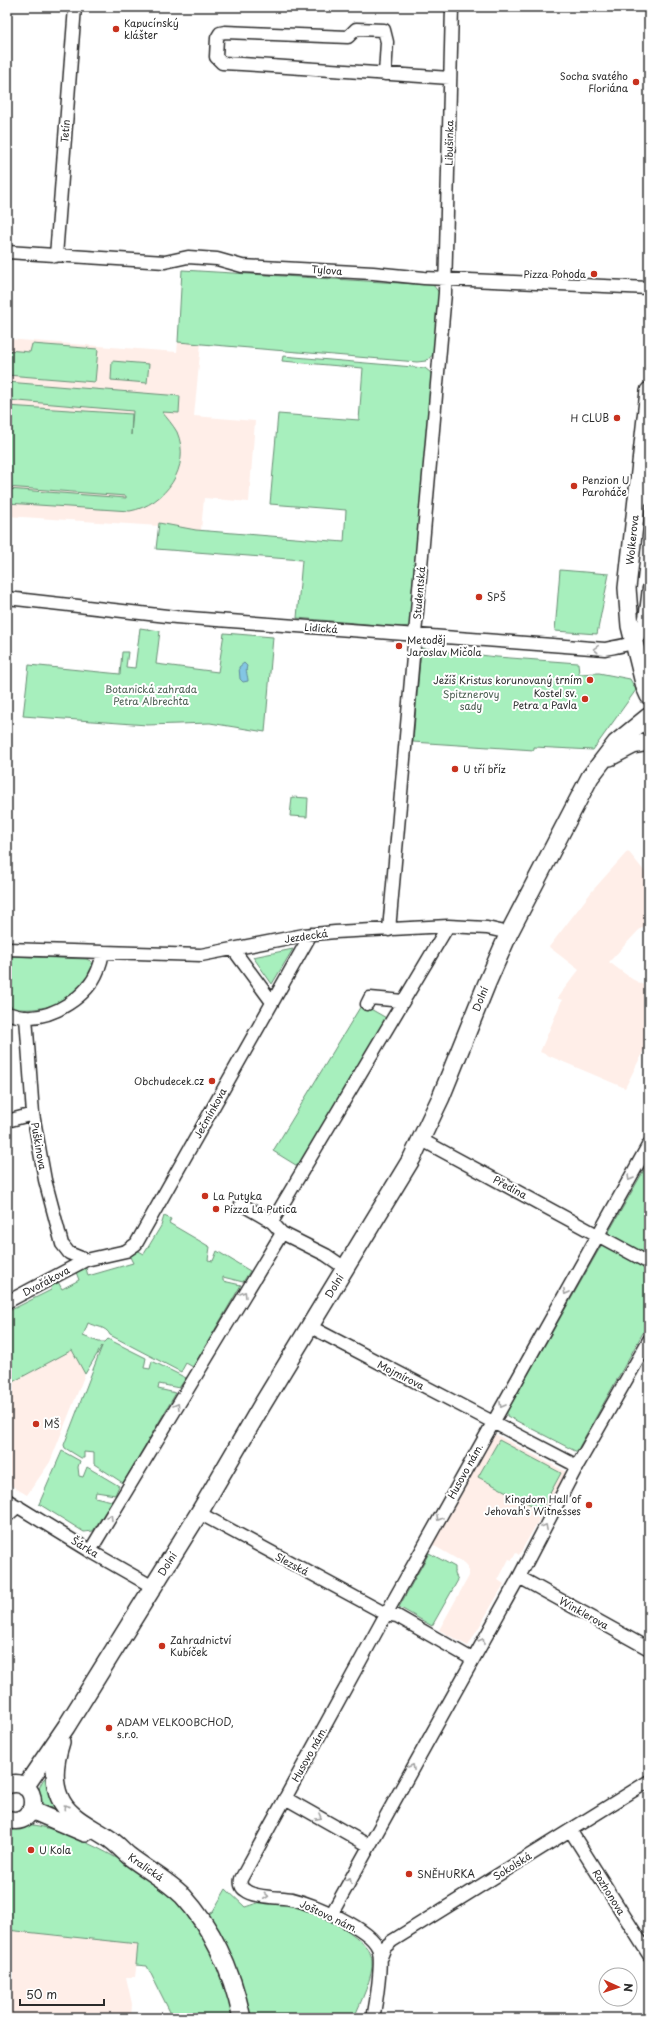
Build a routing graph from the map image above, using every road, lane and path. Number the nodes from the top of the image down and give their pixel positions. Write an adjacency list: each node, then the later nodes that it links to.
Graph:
1 (75, 7): 6 (street, Tetín)
2 (452, 7): 4 (street, Libušinka)
3 (385, 74): 3 (street); 4 (street)
4 (450, 78): 7 (street, Libušinka)
5 (7, 252): 6 (street, Tylova)
6 (56, 256): 7 (street, Tylova)
7 (446, 280): 8 (street, Tylova); 13 (street, Studentská)
8 (649, 288)
9 (649, 391): 10 (main road, Wolkerova)
10 (643, 497): 14 (main road, Wolkerova)
11 (649, 588): 14 (street)
12 (7, 598): 13 (street, Lidická)
13 (416, 635): 14 (street, Lidická, one-way to 13); 22 (street, Studentská)
14 (634, 641): 15 (main road, Wolkerova); 16 (main road, Wolkerova)
15 (649, 668)
16 (649, 696)
17 (648, 715): 18 (main road); 20 (main road, Dolní)
18 (649, 736)
19 (649, 742): 20 (main road, Dolní)
20 (600, 763): 23 (main road, Dolní)
21 (448, 926): 22 (street, Jezdecká); 23 (street, Jezdecká); 28 (street)
22 (389, 930): 24 (street, Jezdecká)
23 (509, 933): 35 (main road, Dolní)
24 (311, 934): 26 (street, Jezdecká); 29 (street, Ječmínkova)
25 (7, 949): 27 (street, Jezdecká)
26 (233, 949): 27 (street, Jezdecká); 29 (street)
27 (103, 952): 32 (street)
28 (403, 1001): 30 (street); 38 (street)
29 (272, 1002): 41 (street, Ječmínkova)
30 (367, 1004)
31 (7, 1013): 32 (street)
32 (26, 1017): 33 (street, Puškinova)
33 (33, 1114): 34 (street); 41 (street, Puškinova)
34 (7, 1121)
35 (422, 1140): 40 (street, Předina); 43 (main road, Dolní)
36 (649, 1144): 40 (street, Husovo nám., one-way to 40)
37 (241, 1204): 38 (street)
38 (272, 1222): 39 (street)
39 (282, 1233): 43 (street); 53 (street, one-way to 39)
40 (598, 1235): 42 (street, Předina); 47 (street, Husovo nám., one-way to 47)
41 (86, 1260): 44 (street, Dvořákova)
42 (649, 1263)
43 (345, 1268): 45 (main road, Dolní)
44 (7, 1302)
45 (309, 1326): 47 (street, Mojmírova); 51 (main road, Dolní)
46 (649, 1340): 48 (street)
47 (493, 1422): 48 (street, Mojmírova); 56 (street, Husovo nám., one-way to 56)
48 (577, 1466): 54 (street, one-way to 48)
49 (7, 1500): 50 (street, Šárka)
50 (18, 1506): 52 (street); 53 (street, Šárka)
51 (199, 1513): 55 (main road, Dolní); 56 (street, Slezská)
52 (7, 1516)
53 (90, 1551): 55 (street, Šárka)
54 (519, 1577): 57 (street, Winklerova); 58 (street, one-way to 54)
55 (153, 1587): 59 (main road, Dolní)
56 (386, 1614): 58 (street, Slezská); 63 (street, Husovo nám.)
57 (649, 1649)
58 (472, 1659): 67 (street, one-way to 58)
59 (66, 1727): 62 (main road, Dolní); 68 (main road, Kralická, one-way to 59)
60 (649, 1782): 66 (street, Sokolská)
61 (7, 1785): 62 (main road)
62 (25, 1787): 64 (main road)
63 (285, 1798): 67 (street, one-way to 67); 69 (street, Husovo nám.)
64 (31, 1810): 65 (main road); 68 (main road)
65 (7, 1820)
66 (570, 1830): 71 (street, Rozhonova); 72 (street, Sokolská)
67 (368, 1845): 70 (street, one-way to 67)
68 (130, 1856): 73 (main road, Kralická)
69 (242, 1875): 70 (street, Joštovo nám., one-way to 70)
70 (331, 1915): 72 (street, Joštovo nám.)
71 (649, 1955)
72 (381, 1957): 74 (street)
73 (242, 2018)
74 (373, 2018)

